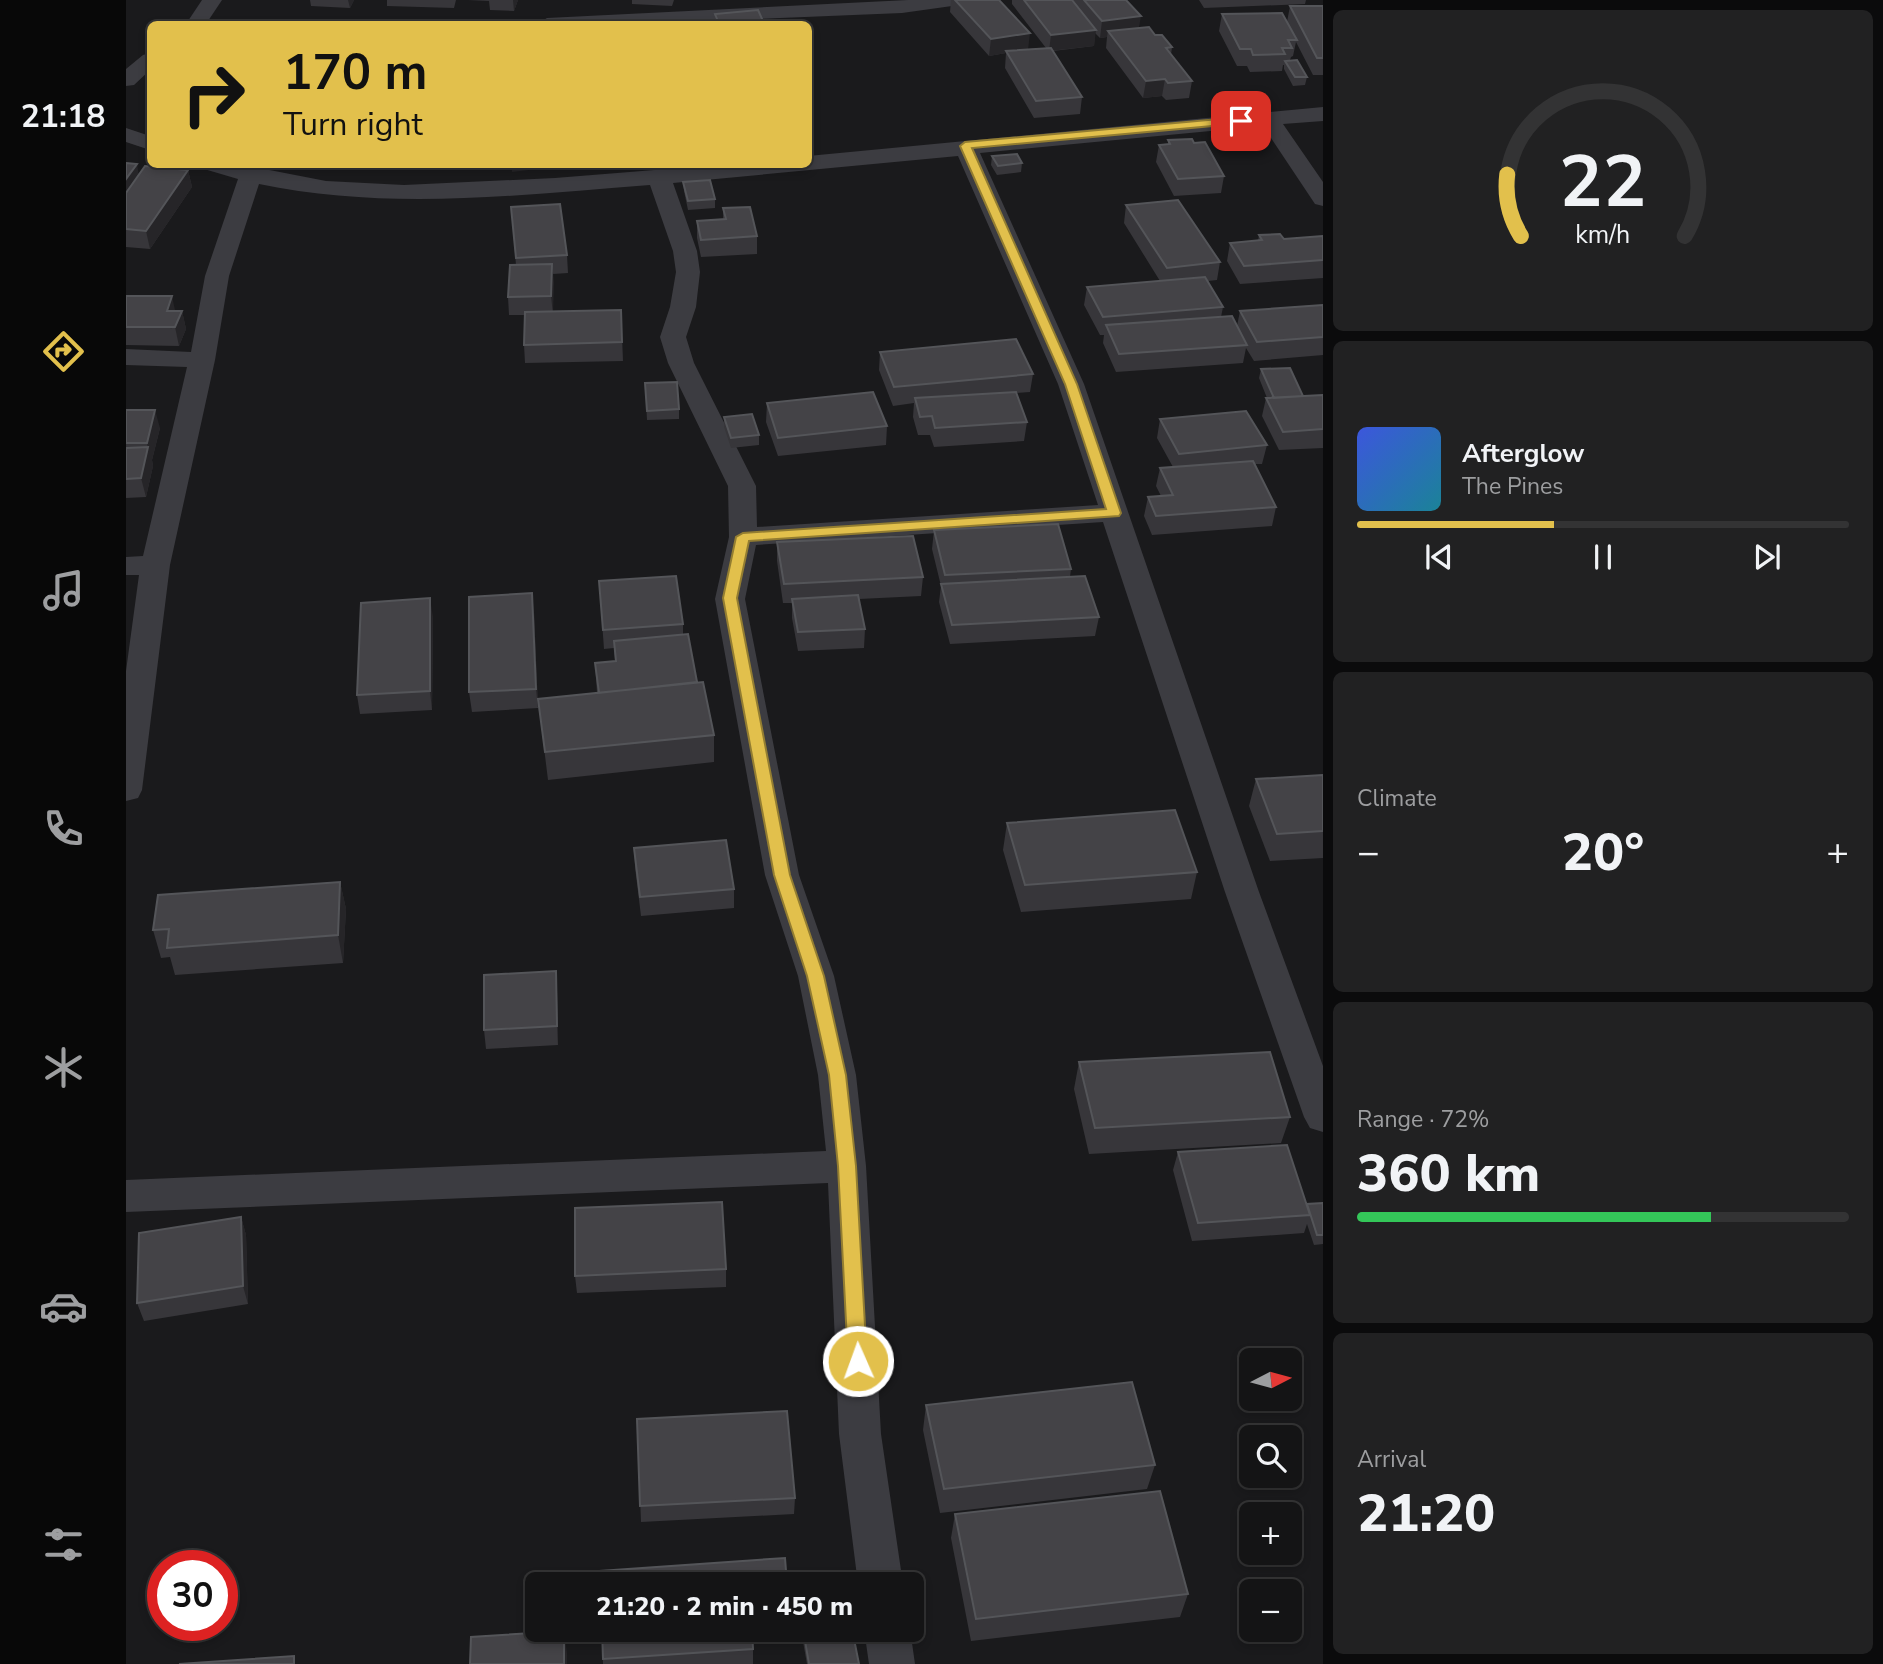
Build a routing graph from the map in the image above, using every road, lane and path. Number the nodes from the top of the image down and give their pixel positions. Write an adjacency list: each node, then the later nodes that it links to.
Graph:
1 (212, 0): 4 (street)
2 (952, 0): 3 (street)
3 (688, 8): 5 (street)
4 (198, 21)
5 (573, 21)
6 (146, 53): 7 (street)
7 (126, 80)
8 (1323, 114): 9 (street)
9 (1268, 118): 12 (street); 18 (street)
10 (126, 135): 11 (street)
11 (147, 142)
12 (965, 146): 13 (street); 21 (street)
13 (812, 163)
14 (223, 168): 16 (street)
15 (762, 168): 17 (street)
16 (250, 178): 17 (street); 20 (street)
17 (660, 180): 22 (street)
18 (1323, 199)
19 (126, 356): 20 (street)
20 (202, 360): 23 (street)
21 (1114, 513): 22 (street); 25 (street)
22 (743, 537): 26 (street)
23 (140, 565): 24 (street)
24 (126, 790)
25 (1323, 1117)
26 (847, 1166): 27 (street); 28 (street)
27 (126, 1196)
28 (879, 1572)
29 (889, 1642): 30 (street)
30 (892, 1664)

